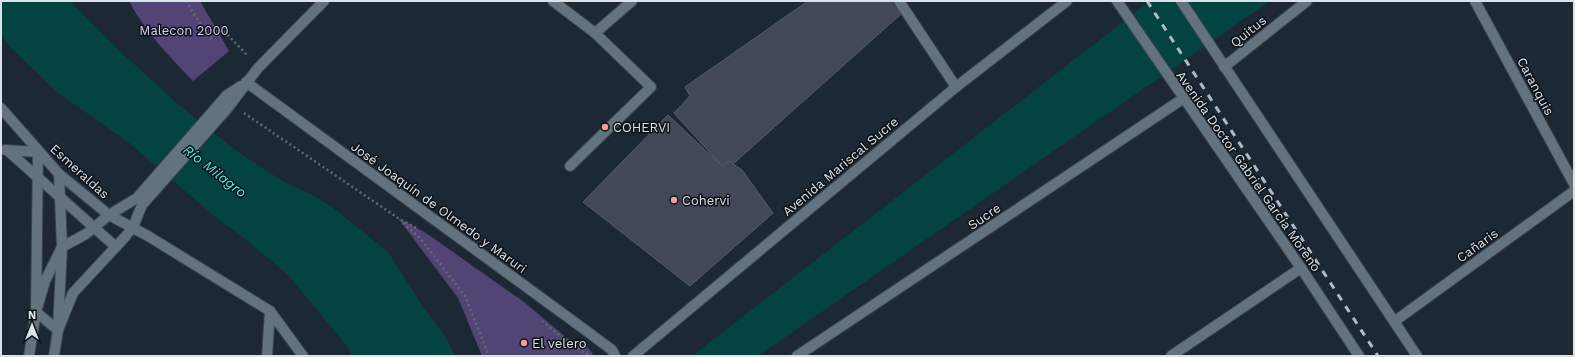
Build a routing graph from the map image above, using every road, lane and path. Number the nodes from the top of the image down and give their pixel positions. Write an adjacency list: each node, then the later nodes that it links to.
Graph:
1 (186, 1): 13 (path)
2 (324, 1): 13 (street)
3 (553, 1): 11 (street)
4 (632, 1): 11 (street)
5 (899, 1): 15 (street)
6 (1067, 1): 15 (street, Avenida Mariscal Sucre)
7 (1117, 1): 16 (street, Avenida Doctor Gabriel García Moreno)
8 (1181, 1): 12 (street)
9 (1307, 1): 12 (street, Quitus)
10 (1475, 1): 24 (street, Caranquis)
11 (595, 33): 21 (street)
12 (1224, 67): 36 (street)
13 (258, 68): 14 (street)
14 (246, 82): 27 (street); 43 (street, José Joaquín de Olmedo y Maruri)
15 (956, 87): 44 (street, Avenida Mariscal Sucre)
16 (1184, 98): 33 (street, Avenida Doctor Gabriel García Moreno); 45 (street, Sucre)
17 (1, 108): 20 (street, Esmeraldas)
18 (238, 108): 42 (path)
19 (4, 150): 20 (street); 23 (street)
20 (38, 152): 22 (street, Esmeraldas); 23 (street)
21 (570, 166)
22 (59, 174): 26 (street); 28 (street, Esmeraldas)
23 (38, 178): 26 (street); 35 (street)
24 (1574, 184)
25 (1574, 191): 36 (street, Cañaris)
26 (61, 198): 30 (street); 31 (street)
27 (139, 202): 28 (street); 29 (street)
28 (109, 215): 29 (street, Esmeraldas); 30 (street)
29 (133, 227): 32 (street); 34 (street, Esmeraldas)
30 (94, 228): 31 (street); 32 (street)
31 (62, 247): 35 (street); 37 (street)
32 (116, 247): 37 (street)
33 (1301, 268): 46 (street); 47 (street, Avenida Doctor Gabriel García Moreno)
34 (270, 311): 40 (street); 41 (street)
35 (36, 312): 37 (street); 38 (street)
36 (1395, 321): 48 (street)
37 (58, 330): 39 (street)
38 (29, 356)
39 (54, 356)
40 (267, 356)
41 (303, 356)
42 (489, 356)
43 (615, 356)
44 (634, 356)
45 (797, 356)
46 (1171, 356)
47 (1359, 356)
48 (1417, 356)

